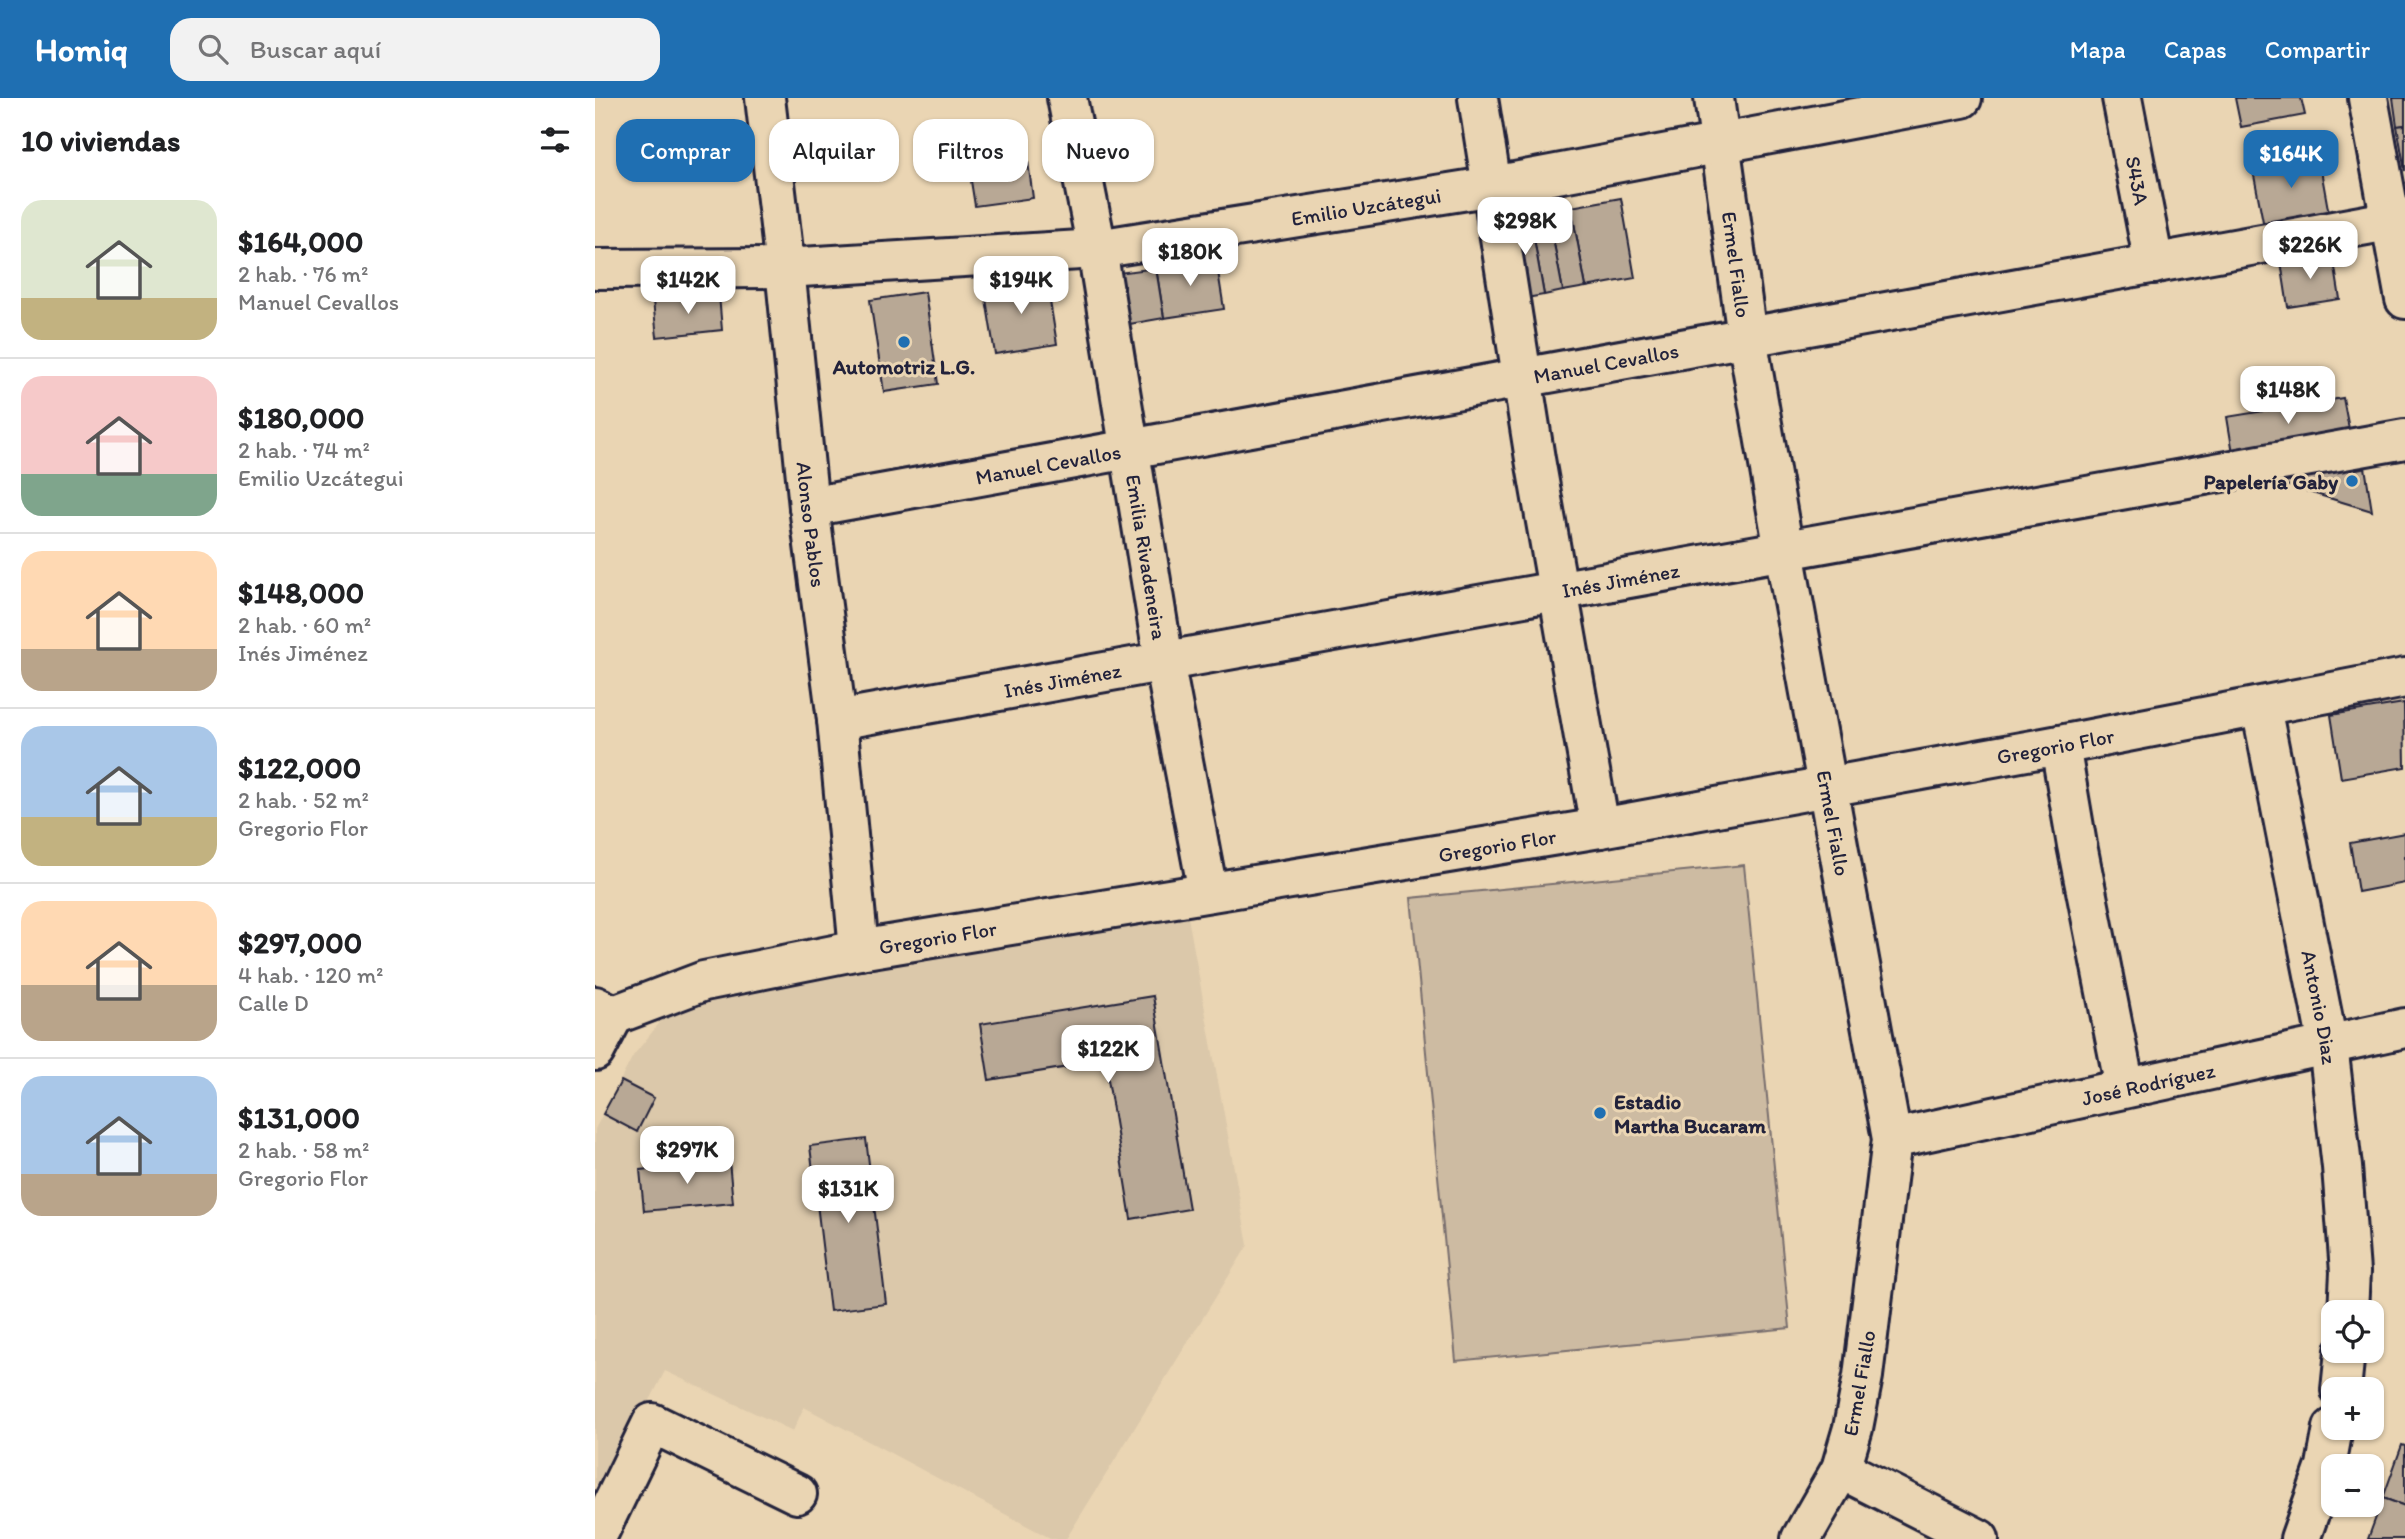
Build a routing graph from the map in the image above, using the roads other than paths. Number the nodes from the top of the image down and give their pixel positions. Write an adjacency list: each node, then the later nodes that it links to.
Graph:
1 (765, 98): 13 (street, Alonso Pablos)
2 (1067, 98): 11 (street, Emilia Rivadeneira)
3 (1478, 98): 9 (street)
4 (1714, 98): 8 (street, Ermel Fiallo)
5 (1962, 98): 8 (street, Emilio Uzcátegui)
6 (2122, 98): 12 (street, S43A)
7 (2368, 98): 10 (street)
8 (1721, 142): 9 (street, Emilio Uzcátegui); 16 (street, Ermel Fiallo)
9 (1493, 186): 11 (street, Emilio Uzcátegui); 17 (street)
10 (2397, 220): 12 (street, Manuel Cevallos); 15 (street)
11 (1097, 249): 13 (street, Emilio Uzcátegui); 19 (street, Emilia Rivadeneira)
12 (2154, 264): 16 (street, Manuel Cevallos)
13 (785, 268): 14 (street, Emilio Uzcátegui); 20 (street, Alonso Pablos)
14 (595, 269)
15 (2405, 299)
16 (1747, 337): 17 (street, Manuel Cevallos); 21 (street, Ermel Fiallo)
17 (1522, 377): 19 (street, Manuel Cevallos); 22 (street)
18 (2405, 439): 21 (street, Inés Jiménez)
19 (1128, 449): 20 (street, Manuel Cevallos); 23 (street, Emilia Rivadeneira)
20 (809, 507): 26 (street, Alonso Pablos)
21 (1784, 551): 22 (street, Inés Jiménez); 28 (street, Ermel Fiallo)
22 (1557, 591): 23 (street, Inés Jiménez); 29 (street)
23 (1164, 661): 26 (street, Inés Jiménez); 30 (street, Emilia Rivadeneira)
24 (2405, 678): 25 (street, Gregorio Flor)
25 (2261, 707): 27 (street, Gregorio Flor); 34 (street, Antonio Diaz)
26 (837, 720): 31 (street, Alonso Pablos)
27 (2060, 745): 28 (street, Gregorio Flor); 36 (street)
28 (1829, 787): 29 (street, Gregorio Flor); 37 (street, Ermel Fiallo)
29 (1599, 828): 30 (street, Gregorio Flor)
30 (1208, 892): 31 (street, Gregorio Flor)
31 (859, 950): 32 (street, Gregorio Flor)
32 (605, 1010): 35 (street)
33 (2405, 1028): 34 (street, José Rodríguez)
34 (2328, 1045): 36 (street, José Rodríguez); 38 (street, Antonio Diaz)
35 (595, 1051)
36 (2125, 1088): 37 (street, José Rodríguez)
37 (1892, 1139): 40 (street, Ermel Fiallo)
38 (2349, 1300)
39 (2331, 1440): 45 (street)
40 (1840, 1469): 43 (street, Ermel Fiallo); 44 (street)
41 (797, 1494): 42 (street)
42 (604, 1532)
43 (1801, 1539)
44 (1979, 1539)
45 (2299, 1539)

